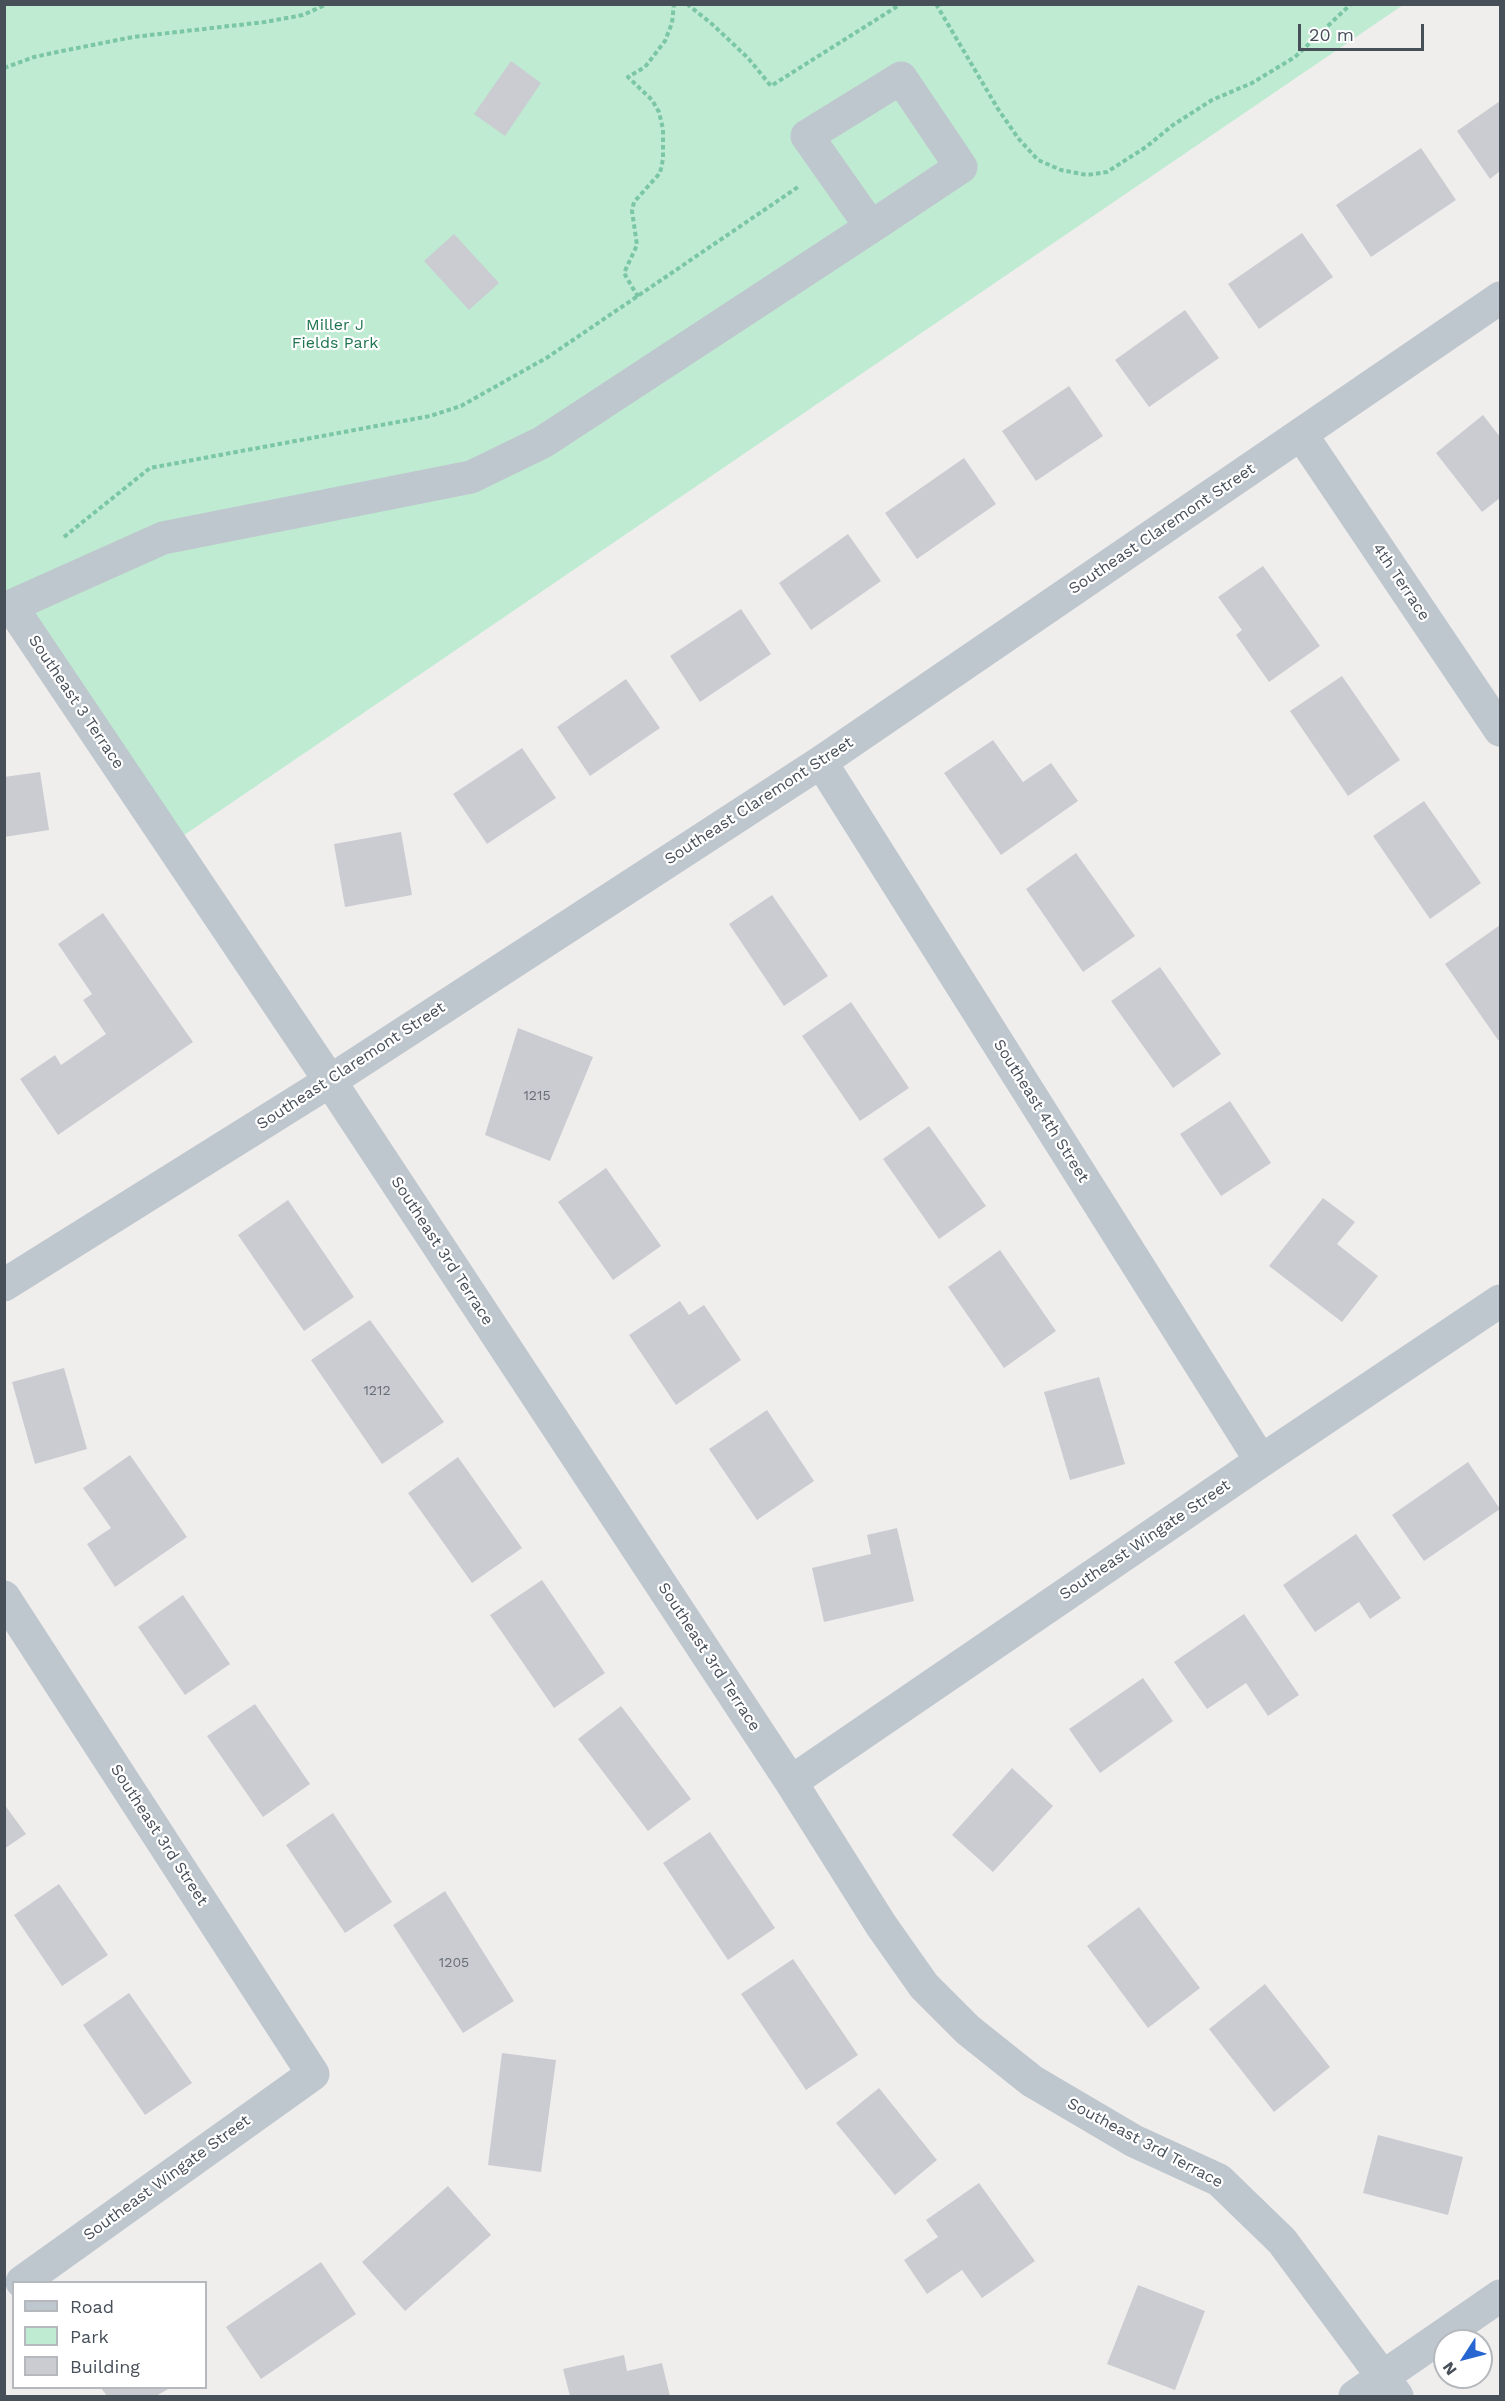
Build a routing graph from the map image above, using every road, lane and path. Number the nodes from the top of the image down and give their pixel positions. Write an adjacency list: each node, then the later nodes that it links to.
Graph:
1 (327, 4): 7 (path)
2 (674, 4): 10 (path)
3 (687, 4): 4 (path)
4 (901, 4)
5 (936, 4): 6 (path)
6 (1351, 4)
7 (4, 68)
8 (802, 184): 10 (path)
9 (870, 227): 9 (street); 14 (street)
10 (638, 297): 13 (path)
11 (1500, 298): 12 (street, Southeast Claremont Street)
12 (1301, 434): 15 (street, 4th Terrace); 16 (street, Southeast Claremont Street)
13 (61, 540)
14 (8, 609): 17 (street, Southeast 3 Terrace)
15 (1500, 730)
16 (820, 762): 18 (street, Southeast Claremont Street); 21 (street, Southeast 4th Street)
17 (140, 799): 18 (street, Southeast 3rd Terrace)
18 (330, 1081): 19 (street, Southeast Claremont Street); 23 (street, Southeast 3rd Terrace)
19 (4, 1285)
20 (1500, 1301): 21 (street, Southeast Wingate Street)
21 (1261, 1461): 23 (street, Southeast Wingate Street)
22 (4, 1597): 24 (street, Southeast 3rd Street)
23 (791, 1782): 27 (street, Southeast 3rd Terrace)
24 (313, 2074): 25 (street, Southeast Wingate Street)
25 (25, 2281)
26 (1500, 2296): 27 (street)
27 (1390, 2387): 28 (street)
28 (1355, 2397)

